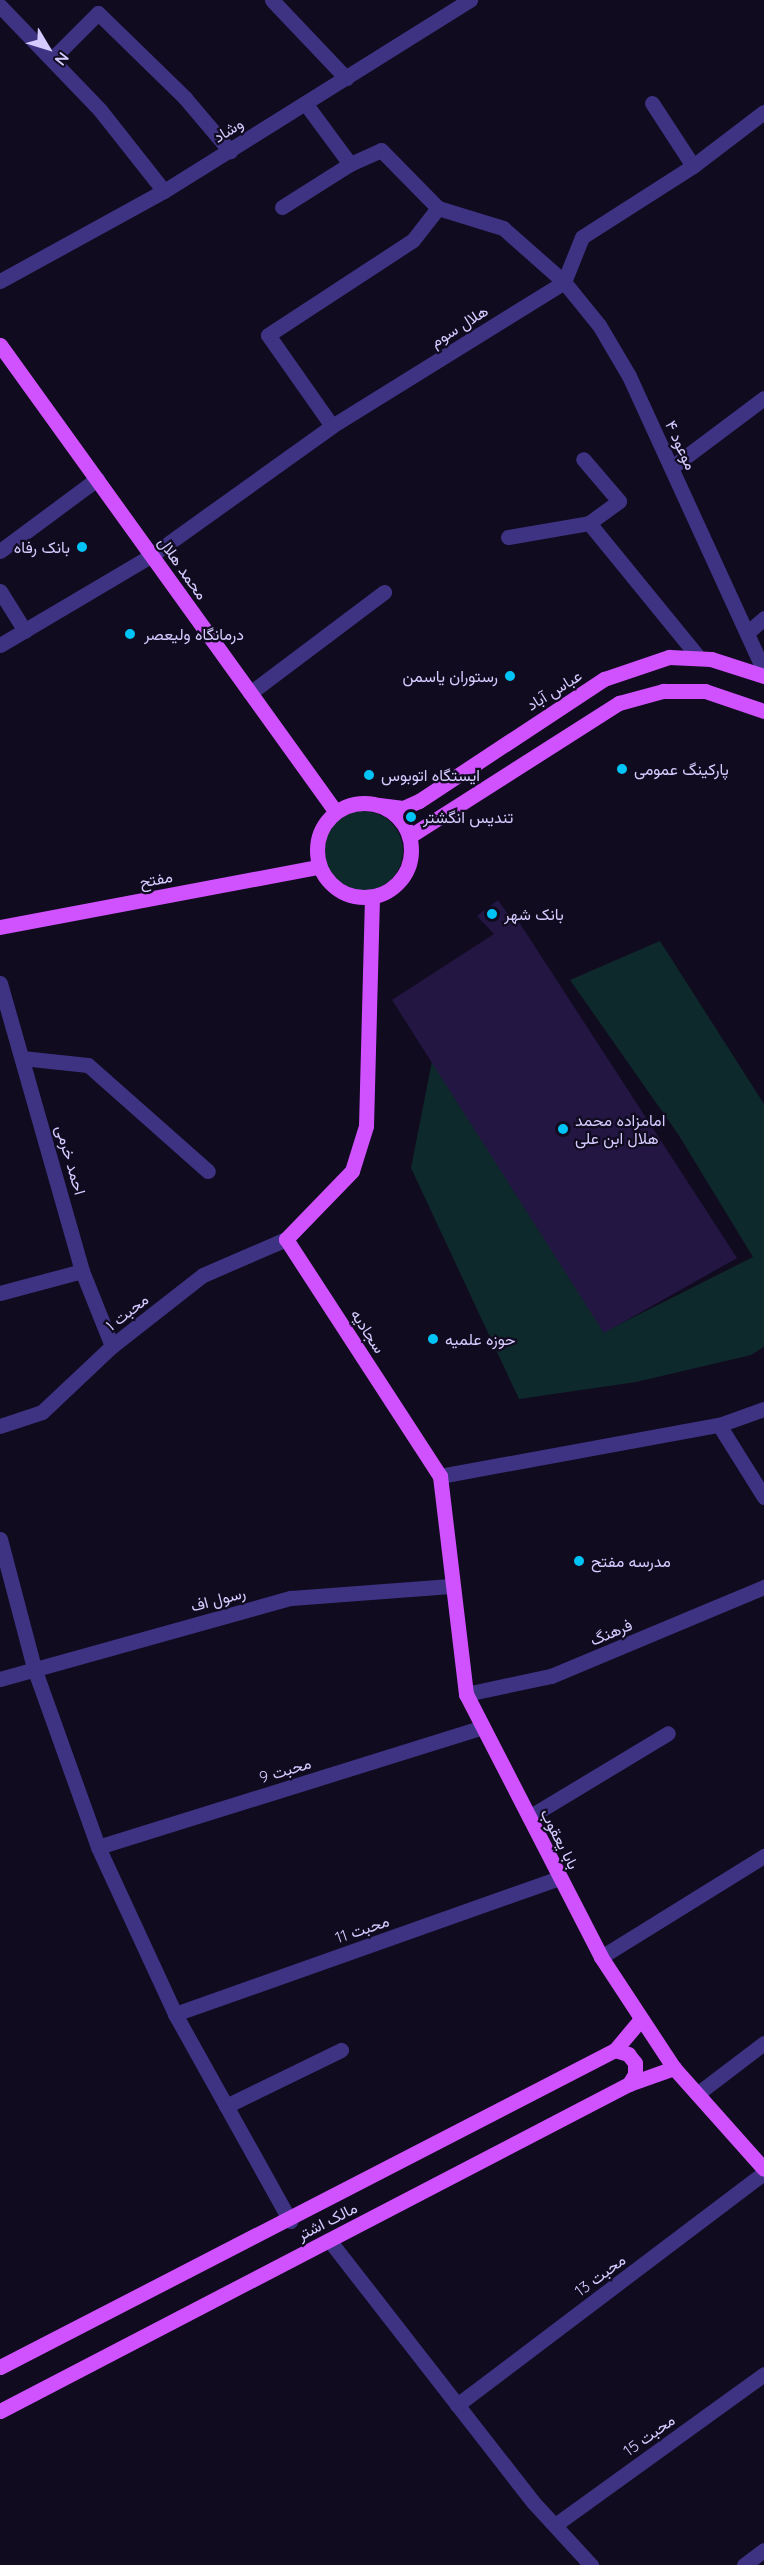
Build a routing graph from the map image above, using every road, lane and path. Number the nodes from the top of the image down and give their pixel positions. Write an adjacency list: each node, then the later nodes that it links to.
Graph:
1 (272, 0): 5 (street)
2 (470, 0): 5 (street, وشاد)
3 (0, 6): 4 (street)
4 (52, 59): 9 (street); 12 (street)
5 (346, 78): 7 (street, وشاد)
6 (652, 103): 11 (street)
7 (305, 104): 9 (street, وشاد); 10 (street)
8 (764, 112): 11 (street)
9 (230, 151): 12 (street, وشاد)
10 (351, 164): 13 (street); 14 (street)
11 (693, 166): 16 (street)
12 (164, 191): 15 (street, وشاد)
13 (282, 207)
14 (438, 208): 16 (street, موعود ۴); 19 (street)
15 (0, 281)
16 (564, 282): 19 (street, هلال سوم); 21 (street, موعود ۴)
17 (0, 345): 22 (main road, محمد هلال)
18 (764, 398): 21 (street)
19 (332, 426): 26 (street, هلال سوم)
20 (583, 459): 23 (street)
21 (672, 467): 31 (street, موعود ۴)
22 (97, 478): 25 (street); 26 (main road, محمد هلال)
23 (589, 523): 24 (street); 33 (street)
24 (508, 537)
25 (0, 551)
26 (152, 555): 30 (street, هلال سوم); 36 (main road, محمد هلال)
27 (0, 591): 30 (street)
28 (384, 592): 36 (street)
29 (764, 618): 31 (street)
30 (25, 631): 32 (street, هلال سوم)
31 (747, 633): 34 (street, موعود ۴)
32 (0, 645)
33 (699, 658): 35 (main road, عباس آباد); 38 (main road, عباس آباد)
34 (764, 671)
35 (764, 676)
36 (250, 693): 39 (main road, محمد هلال)
37 (764, 711): 40 (main road)
38 (379, 805): 39 (main road); 40 (main road)
39 (336, 812): 41 (main road)
40 (410, 836): 42 (main road)
41 (319, 867): 42 (main road); 43 (main road, مفتح)
42 (372, 897): 47 (main road)
43 (0, 927)
44 (0, 983): 45 (street, احمد خرمی)
45 (22, 1058): 46 (street); 48 (street, احمد خرمی)
46 (208, 1171)
47 (286, 1239): 50 (street, محبت ۱); 54 (main road, سجادیه)
48 (82, 1271): 49 (street); 50 (street, احمد خرمی)
49 (0, 1293)
50 (112, 1346): 53 (street, محبت ۱)
51 (764, 1409): 52 (street)
52 (719, 1425): 54 (street); 55 (street)
53 (0, 1426)
54 (440, 1476): 57 (main road, بابا یعقوب)
55 (764, 1497)
56 (0, 1539): 59 (street)
57 (451, 1586): 59 (street, رسول اف); 61 (main road, بابا یعقوب)
58 (764, 1587): 61 (street, فرهنگ)
59 (34, 1668): 60 (street, رسول اف); 65 (street)
60 (0, 1679)
61 (466, 1694): 62 (main road, بابا یعقوب)
62 (483, 1727): 64 (main road, بابا یعقوب); 65 (street, محبت 9)
63 (668, 1733): 64 (street)
64 (529, 1817): 67 (main road, بابا یعقوب)
65 (98, 1847): 69 (street)
66 (764, 1856): 68 (street)
67 (560, 1878): 68 (main road, بابا یعقوب); 69 (street, محبت 11)
68 (601, 1958): 70 (main road, بابا یعقوب)
69 (175, 2014): 77 (street)
70 (639, 2020): 73 (main road, مالک اشتر); 74 (main road, بابا یعقوب)
71 (764, 2043): 76 (street)
72 (341, 2050): 77 (street)
73 (615, 2050): 75 (main road); 80 (main road, مالک اشتر)
74 (674, 2068): 75 (main road, مالک اشتر); 76 (main road, بابا یعقوب)
75 (629, 2084): 81 (main road, مالک اشتر)
76 (698, 2094): 78 (main road, بابا یعقوب)
77 (226, 2106): 80 (street)
78 (764, 2169)
79 (764, 2173): 84 (street, محبت 13)
80 (290, 2221): 82 (main road, مالک اشتر)
81 (329, 2240): 84 (street); 85 (main road, مالک اشتر)
82 (0, 2367)
83 (764, 2373): 86 (street, محبت 15)
84 (457, 2405): 86 (street)
85 (0, 2411)
86 (555, 2525): 88 (street)
87 (764, 2550): 89 (street)
88 (591, 2565)
89 (744, 2565)

